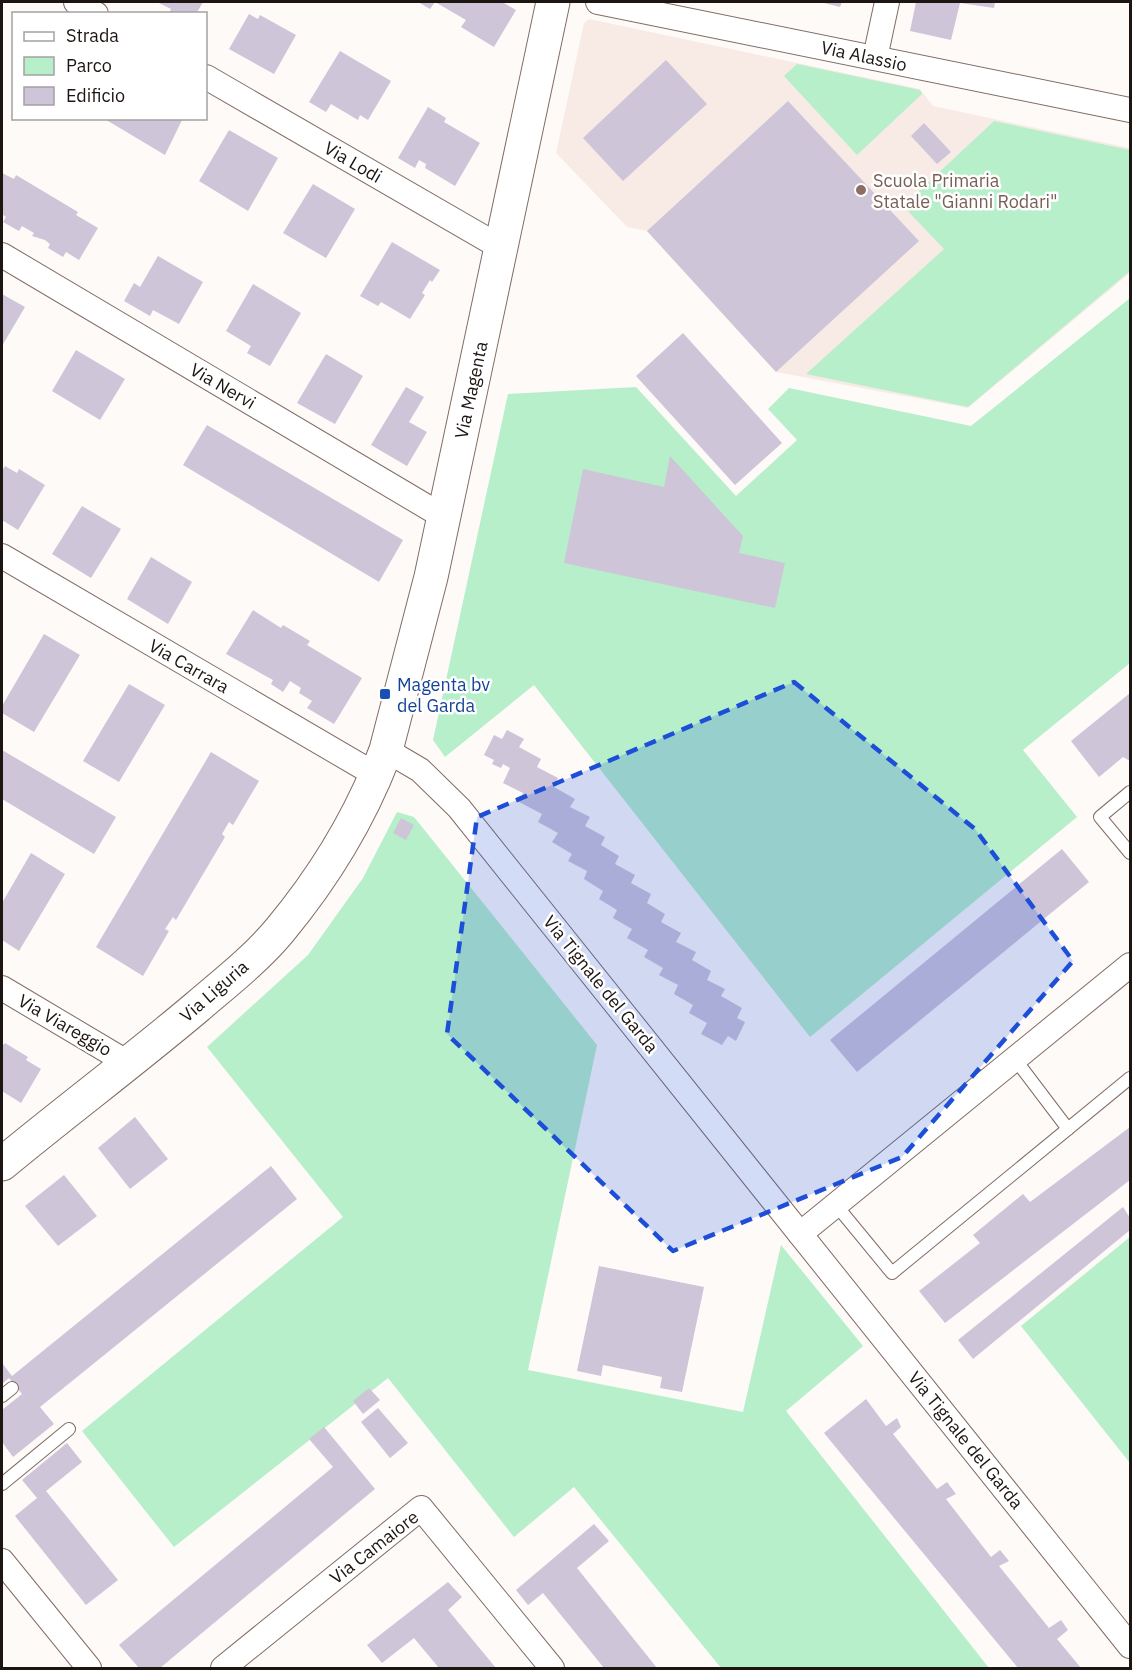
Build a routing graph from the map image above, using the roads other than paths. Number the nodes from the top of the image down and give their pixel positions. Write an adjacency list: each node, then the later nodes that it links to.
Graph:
1 (76, 2): 5 (street)
2 (553, 2): 9 (street, Via Magenta)
3 (598, 2): 6 (street, Via Alassio)
4 (886, 2): 6 (street)
5 (93, 12)
6 (875, 58): 8 (street, Via Alassio)
7 (207, 78): 9 (street, Via Lodi)
8 (1131, 110)
9 (500, 247): 11 (street, Via Magenta)
10 (2, 255): 11 (street, Via Nervi)
11 (444, 517): 13 (street, Via Magenta)
12 (2, 556): 13 (street, Via Carrara)
13 (381, 762): 19 (street, Via Liguria); 24 (street, Via Tignale del Garda)
14 (1131, 792): 15 (lane)
15 (1131, 853)
16 (1131, 965): 18 (street)
17 (2, 988): 19 (street, Via Viareggio)
18 (1014, 1059): 21 (lane); 23 (street)
19 (128, 1063): 22 (street, Via Liguria)
20 (1131, 1078): 21 (lane)
21 (1068, 1129): 23 (lane)
22 (2, 1164)
23 (836, 1205): 24 (street)
24 (801, 1234): 30 (street, Via Tignale del Garda)
25 (12, 1388): 26 (lane)
26 (2, 1396)
27 (69, 1429): 28 (lane)
28 (2, 1484)
29 (2, 1561): 31 (street)
30 (1131, 1646)
31 (89, 1668)
32 (223, 1668): 33 (street, Via Camaiore)
33 (552, 1668)

